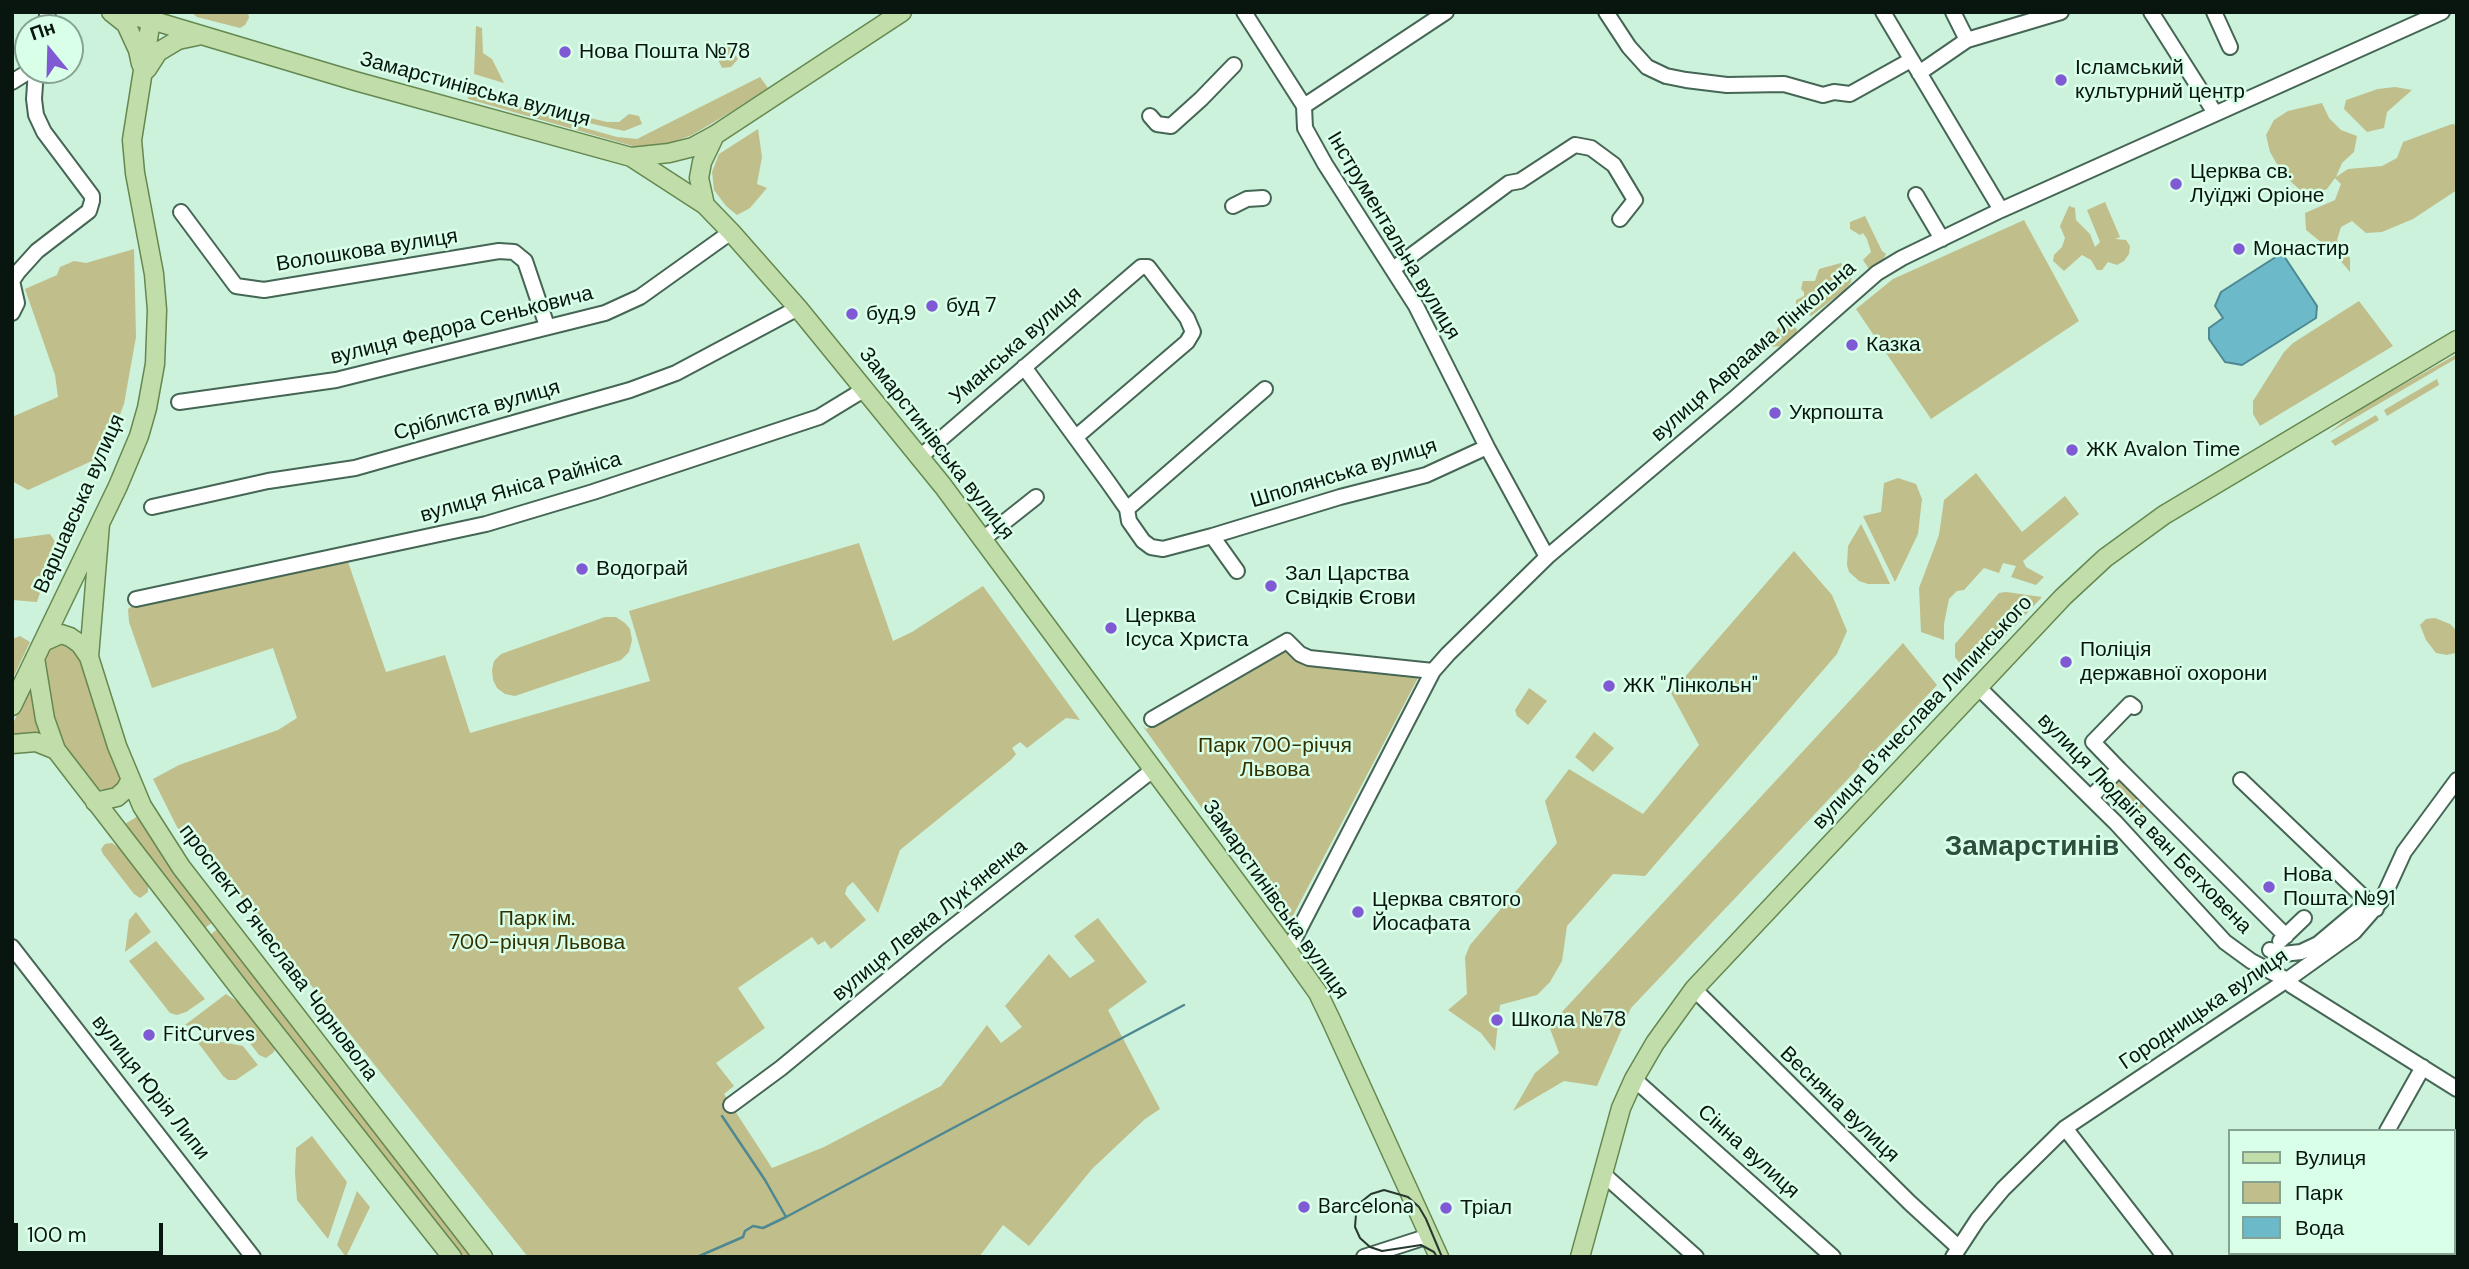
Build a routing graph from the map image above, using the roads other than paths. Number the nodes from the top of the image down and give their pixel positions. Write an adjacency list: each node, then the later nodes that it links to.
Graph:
1 (112, 12): 12 (main road, Замарстинівська вулиця); 20 (main road)
2 (902, 12): 16 (main road)
3 (1244, 12): 23 (street, Інструментальна вулиця)
4 (1446, 12): 23 (street)
5 (1606, 12): 17 (street)
6 (1883, 12): 17 (street)
7 (1953, 12): 14 (street)
8 (2061, 12): 14 (street)
9 (2151, 12): 24 (street)
10 (2214, 12): 15 (street)
11 (2442, 12): 24 (street, вулиця Авраама Лінкольна)
12 (152, 20): 13 (main road, Замарстинівська вулиця); 20 (main road, Варшавська вулиця)
13 (201, 35): 20 (main road); 27 (main road, Замарстинівська вулиця)
14 (1967, 40): 19 (street)
15 (2230, 47)
16 (829, 60): 22 (main road); 26 (main road)
17 (1911, 60): 19 (street)
18 (1234, 65): 25 (street)
19 (1919, 73): 32 (street)
20 (143, 74): 52 (main road, Варшавська вулиця)
21 (33, 84): 39 (street)
22 (788, 84)
23 (1304, 106): 37 (street, Інструментальна вулиця)
24 (2216, 113): 32 (street, вулиця Авраама Лінкольна)
25 (1150, 116)
26 (715, 135): 27 (main road); 30 (main road)
27 (631, 157): 30 (main road, Замарстинівська вулиця)
28 (1916, 195): 36 (street)
29 (1263, 198): 31 (street)
30 (705, 205): 35 (main road, Замарстинівська вулиця)
31 (1233, 206)
32 (2001, 210): 36 (street, вулиця Авраама Лінкольна)
33 (181, 212): 40 (street, Волошкова вулиця)
34 (1620, 219): 37 (street)
35 (731, 232): 38 (main road, Замарстинівська вулиця); 40 (street, вулиця Федора Сеньковича)
36 (1941, 239): 55 (street, вулиця Авраама Лінкольна)
37 (1393, 269): 47 (street, Інструментальна вулиця)
38 (798, 307): 43 (main road, Замарстинівська вулиця); 50 (street, Сріблиста вулиця)
39 (12, 313)
40 (547, 326): 45 (street, вулиця Федора Сеньковича)
41 (2457, 340): 61 (main road, вулиця Вʼячеслава Липинського)
42 (1024, 367): 46 (street); 46 (street, Уманська вулиця); 48 (street, Уманська вулиця)
43 (865, 389): 48 (main road, Замарстинівська вулиця); 57 (street, вулиця Яніса Райніса)
44 (1265, 389): 51 (street)
45 (179, 402)
46 (1076, 437): 51 (street)
47 (1487, 447): 53 (street, Шполянська вулиця); 55 (street, Інструментальна вулиця)
48 (919, 457): 54 (main road, Замарстинівська вулиця)
49 (1036, 498): 54 (street)
50 (152, 507)
51 (1127, 509): 53 (street, Шполянська вулиця)
52 (100, 524): 58 (main road, Варшавська вулиця); 59 (main road, проспект Вʼячеслава Чорновола)
53 (1212, 536): 56 (street)
54 (983, 539): 69 (main road, Замарстинівська вулиця)
55 (1547, 557): 60 (street, вулиця Авраама Лінкольна)
56 (1237, 572)
57 (136, 599)
58 (39, 650): 59 (main road); 62 (main road, Варшавська вулиця); 68 (main road)
59 (89, 657): 73 (main road, проспект Вʼячеслава Чорновола)
60 (1433, 671): 64 (street); 81 (street, вулиця Авраама Лінкольна)
61 (1978, 687): 82 (street, вулиця Людвіга ван Бетховена); 84 (main road, вулиця Вʼячеслава Липинського)
62 (12, 706)
63 (2134, 708): 66 (street)
64 (1152, 719)
65 (2099, 727): 66 (street)
66 (2093, 742): 70 (street)
67 (12, 744): 68 (main road)
68 (56, 750): 75 (main road)
69 (1154, 769): 81 (main road, Замарстинівська вулиця); 88 (street, вулиця Левка Лукʼяненка)
70 (2119, 769): 74 (street); 78 (street)
71 (2241, 780): 76 (street)
72 (2457, 780): 76 (street, Городницька вулиця)
73 (130, 781): 75 (main road); 96 (main road, проспект Вʼячеслава Чорновола)
74 (2095, 793)
75 (95, 802): 95 (main road)
76 (2372, 905): 80 (street); 83 (street, Городницька вулиця)
77 (2304, 918): 78 (street)
78 (2286, 936): 80 (street)
79 (12, 947): 94 (street, вулиця Юрія Липи)
80 (2270, 950): 82 (street)
81 (1288, 951): 92 (main road, Замарстинівська вулиця)
82 (2255, 963): 83 (street, вулиця Людвіга ван Бетховена)
83 (2287, 980): 85 (street, вулиця Людвіга ван Бетховена); 89 (street, Городницька вулиця)
84 (1695, 989): 86 (main road, вулиця Вʼячеслава Липинського); 93 (street, Весняна вулиця)
85 (2423, 1067): 87 (street, вулиця Людвіга ван Бетховена); 90 (street)
86 (1634, 1079): 91 (main road, вулиця Вʼячеслава Липинського); 101 (street, Сінна вулиця)
87 (2457, 1089)
88 (731, 1105)
89 (2065, 1128): 93 (street, Городницька вулиця); 102 (street)
90 (2388, 1129)
91 (1602, 1173): 99 (main road, вулиця Вʼячеслава Липинського); 100 (street)
92 (1429, 1236): 97 (street); 98 (main road, Замарстинівська вулиця)
93 (1955, 1252)
94 (253, 1257)
95 (452, 1257)
96 (483, 1257)
97 (1364, 1257)
98 (1439, 1257)
99 (1580, 1257)
100 (1696, 1257)
101 (1833, 1257)
102 (2165, 1257)

